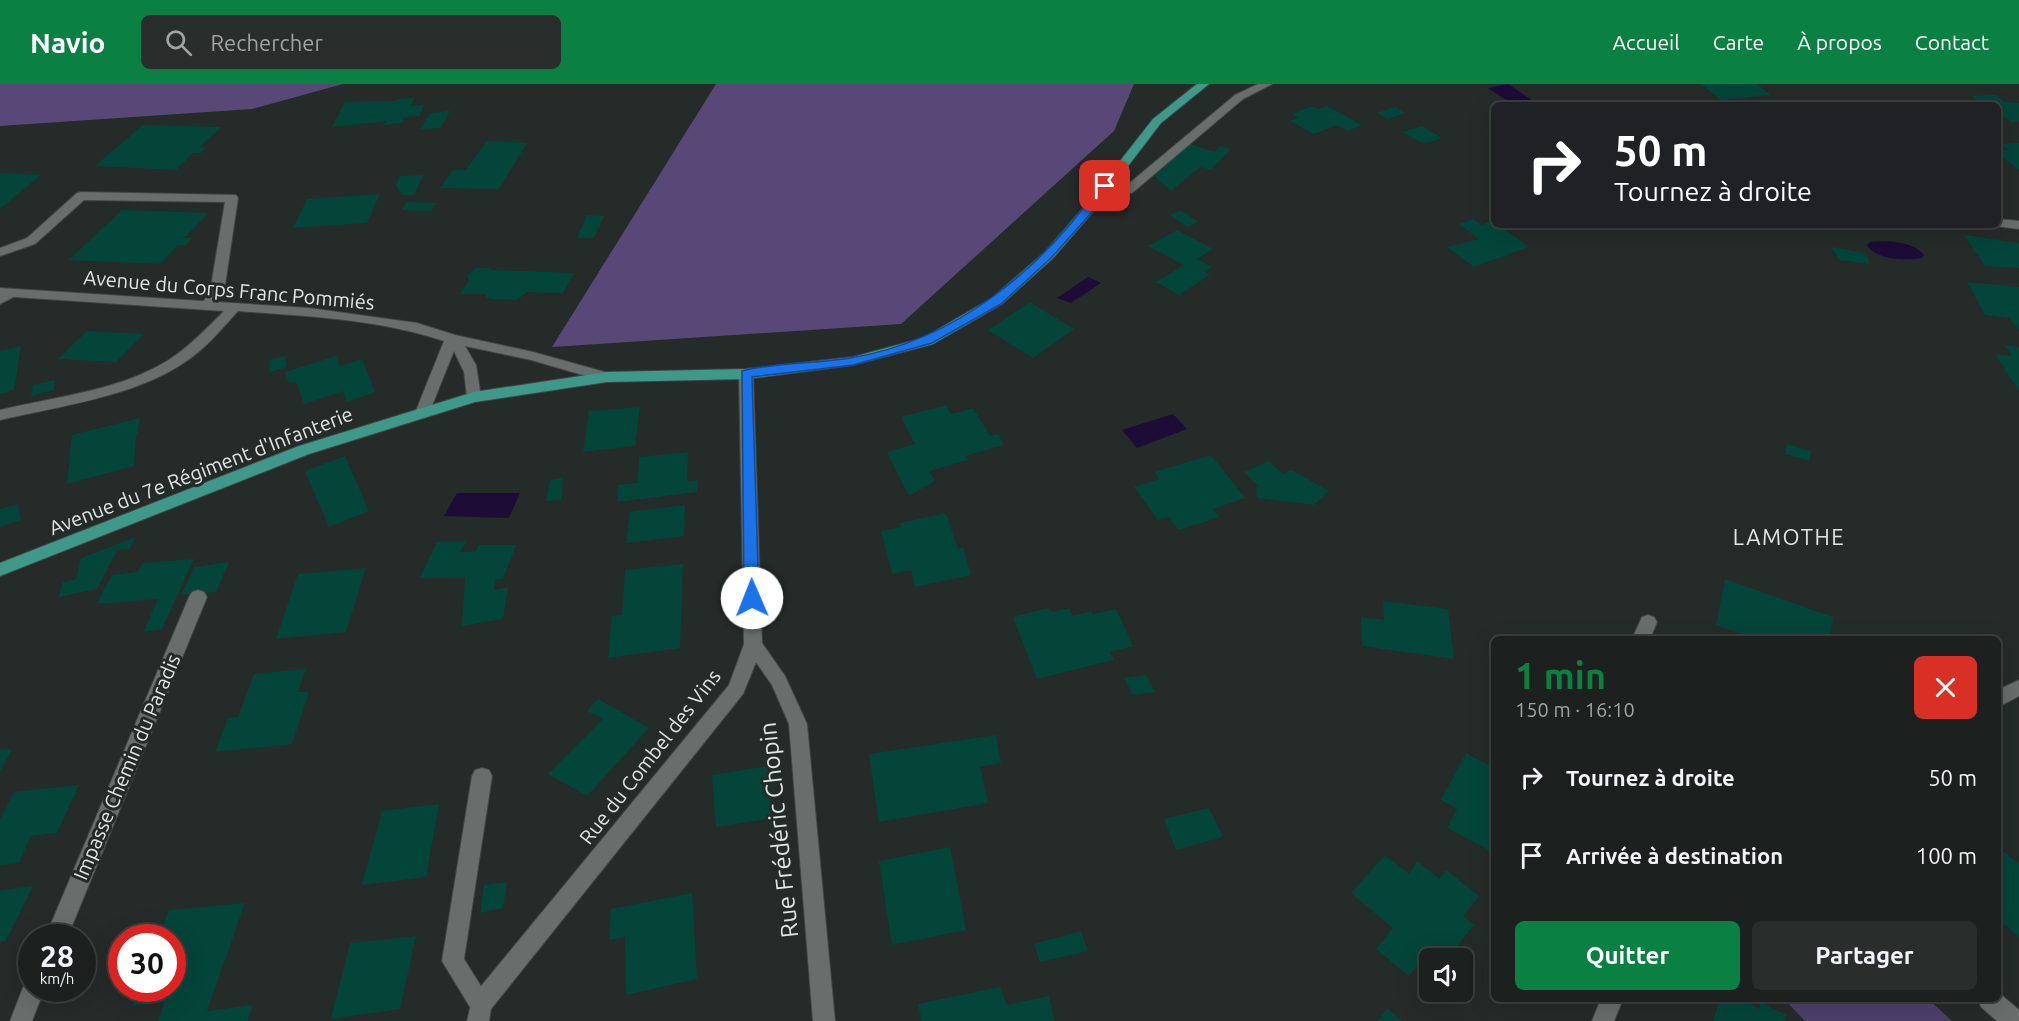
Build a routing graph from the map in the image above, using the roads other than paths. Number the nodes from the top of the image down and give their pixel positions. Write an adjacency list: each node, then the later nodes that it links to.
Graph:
1 (1204, 84): 3 (main road, Avenue du 7e Régiment d'Infanterie)
2 (1267, 84): 3 (street)
3 (1105, 186): 12 (main road, Avenue du 7e Régiment d'Infanterie)
4 (2001, 224): 5 (street)
5 (2019, 225)
6 (0, 252): 9 (street)
7 (7, 293): 8 (street); 9 (street, Avenue du Corps Franc Pommiés)
8 (0, 300)
9 (207, 306): 10 (street, Avenue du Corps Franc Pommiés)
10 (234, 308): 11 (street, Avenue du Corps Franc Pommiés); 16 (street)
11 (452, 339): 13 (street, Avenue du Corps Franc Pommiés); 14 (street); 15 (street)
12 (746, 374): 13 (main road, Avenue du 7e Régiment d'Infanterie); 19 (street, Rue du Combel des Vins)
13 (608, 376): 14 (main road, Avenue du 7e Régiment d'Infanterie)
14 (474, 397): 15 (main road, Avenue du 7e Régiment d'Infanterie)
15 (423, 413): 17 (main road, Avenue du 7e Régiment d'Infanterie)
16 (0, 415)
17 (0, 570)
18 (198, 597): 23 (street, Impasse Chemin du Paradis)
19 (753, 644): 27 (street, Rue du Combel des Vins); 29 (street, Rue Frédéric Chopin)
20 (2018, 688): 21 (street)
21 (2001, 697)
22 (482, 776): 27 (street)
23 (62, 924)
24 (28, 1002): 28 (street)
25 (1611, 1002): 30 (street)
26 (1992, 1002): 31 (street)
27 (479, 1012)
28 (21, 1021)
29 (824, 1021)
30 (1603, 1021)
31 (2014, 1021)

